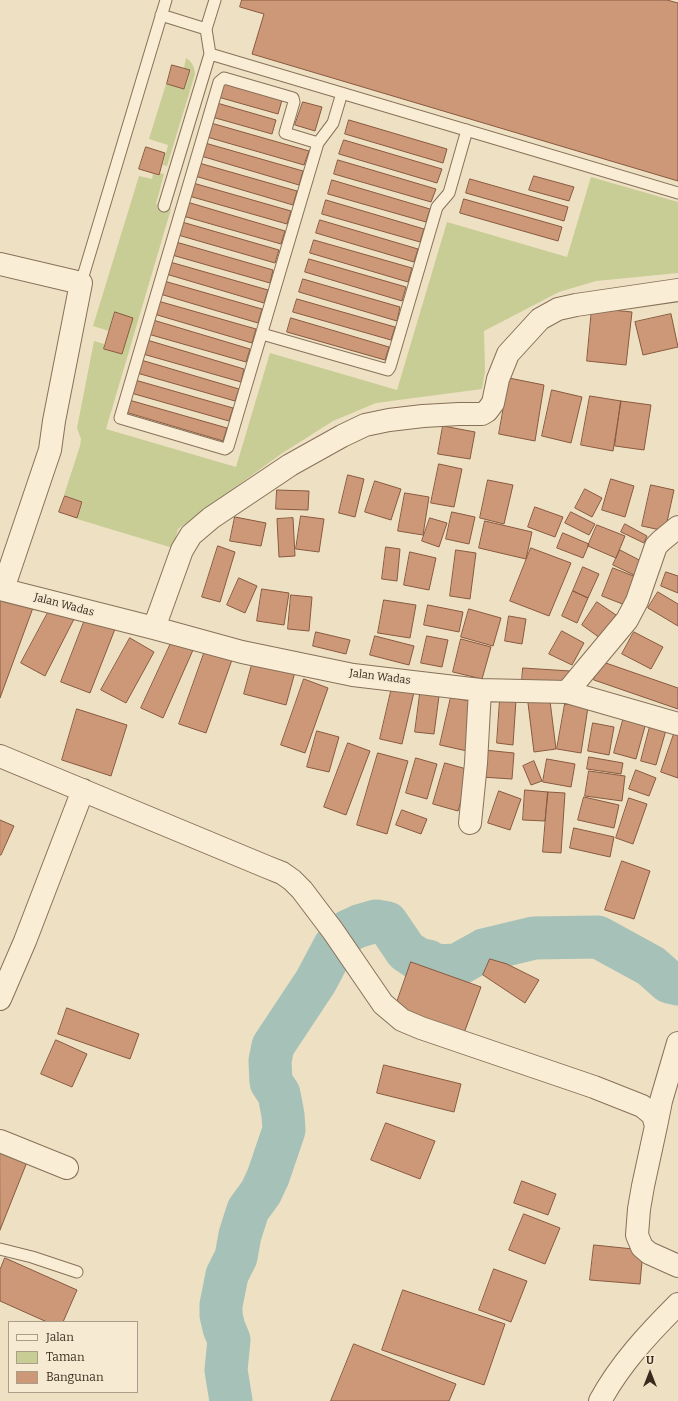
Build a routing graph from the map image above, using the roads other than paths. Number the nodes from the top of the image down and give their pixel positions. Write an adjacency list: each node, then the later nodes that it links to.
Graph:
1 (166, 0): 3 (lane)
2 (215, 0): 4 (lane)
3 (161, 15): 4 (lane); 12 (lane)
4 (206, 29): 5 (lane)
5 (210, 54): 6 (lane); 10 (lane)
6 (342, 93): 7 (lane); 8 (lane)
7 (467, 130): 9 (lane); 14 (lane)
8 (318, 143): 14 (lane); 14 (lane)
9 (678, 193)
10 (164, 206)
11 (0, 264): 12 (street)
12 (81, 283): 16 (street)
13 (678, 290): 17 (street)
14 (262, 334)
15 (678, 527): 19 (street)
16 (1, 589): 17 (street, Jalan Wadas)
17 (154, 628): 18 (street, Jalan Wadas)
18 (480, 690): 19 (street, Jalan Wadas); 23 (street)
19 (567, 692): 20 (street, Jalan Wadas)
20 (678, 724)
21 (0, 756): 22 (street)
22 (82, 790): 24 (street); 26 (street)
23 (470, 823)
24 (0, 999)
25 (678, 1043): 26 (street)
26 (656, 1126): 30 (street)
27 (0, 1141): 28 (street)
28 (67, 1168)
29 (0, 1249): 31 (lane)
30 (678, 1266)
31 (77, 1272)
32 (678, 1304): 33 (street)
33 (600, 1401)

